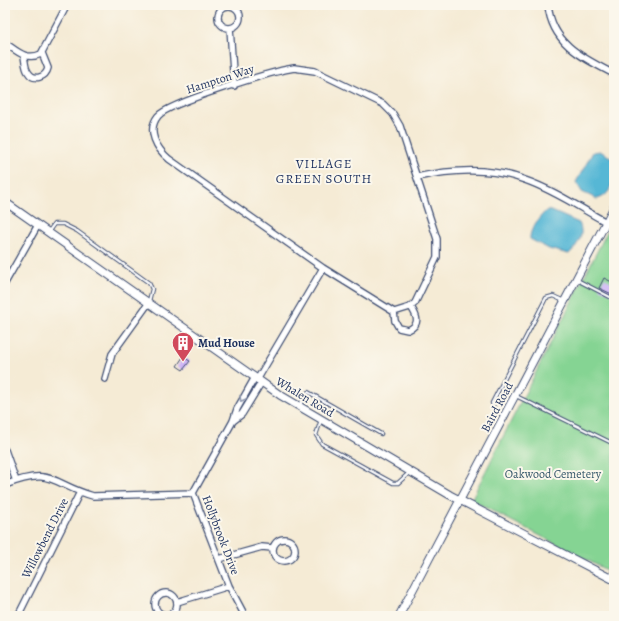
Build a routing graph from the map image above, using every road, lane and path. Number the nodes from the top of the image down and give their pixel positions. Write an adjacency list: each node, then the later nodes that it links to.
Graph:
1 (67, 5): 5 (street)
2 (548, 5): 7 (street)
3 (230, 28): 8 (street)
4 (5, 43): 6 (street)
5 (42, 53): 6 (street); 6 (street)
6 (24, 56)
7 (614, 74)
8 (234, 86): 9 (street, Hampton Way); 15 (street, Hampton Way)
9 (417, 177): 12 (street); 21 (street, Hampton Way)
10 (5, 202): 13 (street, Whalen Road)
11 (614, 207): 12 (street, Baird Road)
12 (606, 222): 16 (street, Baird Road)
13 (38, 225): 14 (street, Whalen Road); 17 (street)
14 (48, 232): 20 (street, Whalen Road); 20 (lane)
15 (323, 268): 22 (street, Hampton Way); 24 (street, Hollybrook Drive)
16 (576, 280): 18 (lane); 19 (street, Baird Road)
17 (5, 283)
18 (614, 299)
19 (565, 301): 25 (street, Baird Road); 27 (lane)
20 (148, 304): 23 (street); 24 (street, Whalen Road)
21 (411, 307): 22 (street); 22 (street)
22 (394, 312)
23 (104, 379)
24 (257, 381): 26 (street, Whalen Road); 36 (street, Hollybrook Drive)
25 (515, 395): 27 (street, Baird Road); 30 (lane)
26 (298, 406): 28 (street, Whalen Road); 29 (lane)
27 (504, 416): 37 (street, Baird Road)
28 (321, 420): 32 (street, Whalen Road); 32 (lane)
29 (381, 434)
30 (614, 444)
31 (5, 450): 33 (street)
32 (410, 472): 37 (street, Whalen Road)
33 (16, 481): 34 (street); 35 (street)
34 (5, 485)
35 (80, 492): 36 (street); 44 (street, Willowbend Drive)
36 (193, 493): 39 (street, Hollybrook Drive)
37 (461, 500): 41 (street, Whalen Road); 46 (street, Baird Road)
38 (272, 548): 38 (street); 39 (street)
39 (218, 559): 42 (street, Hollybrook Drive)
40 (614, 569): 41 (lane)
41 (612, 579)
42 (229, 586): 43 (street); 45 (street, Hollybrook Drive)
43 (177, 602)
44 (18, 616)
45 (245, 616)
46 (399, 616)

